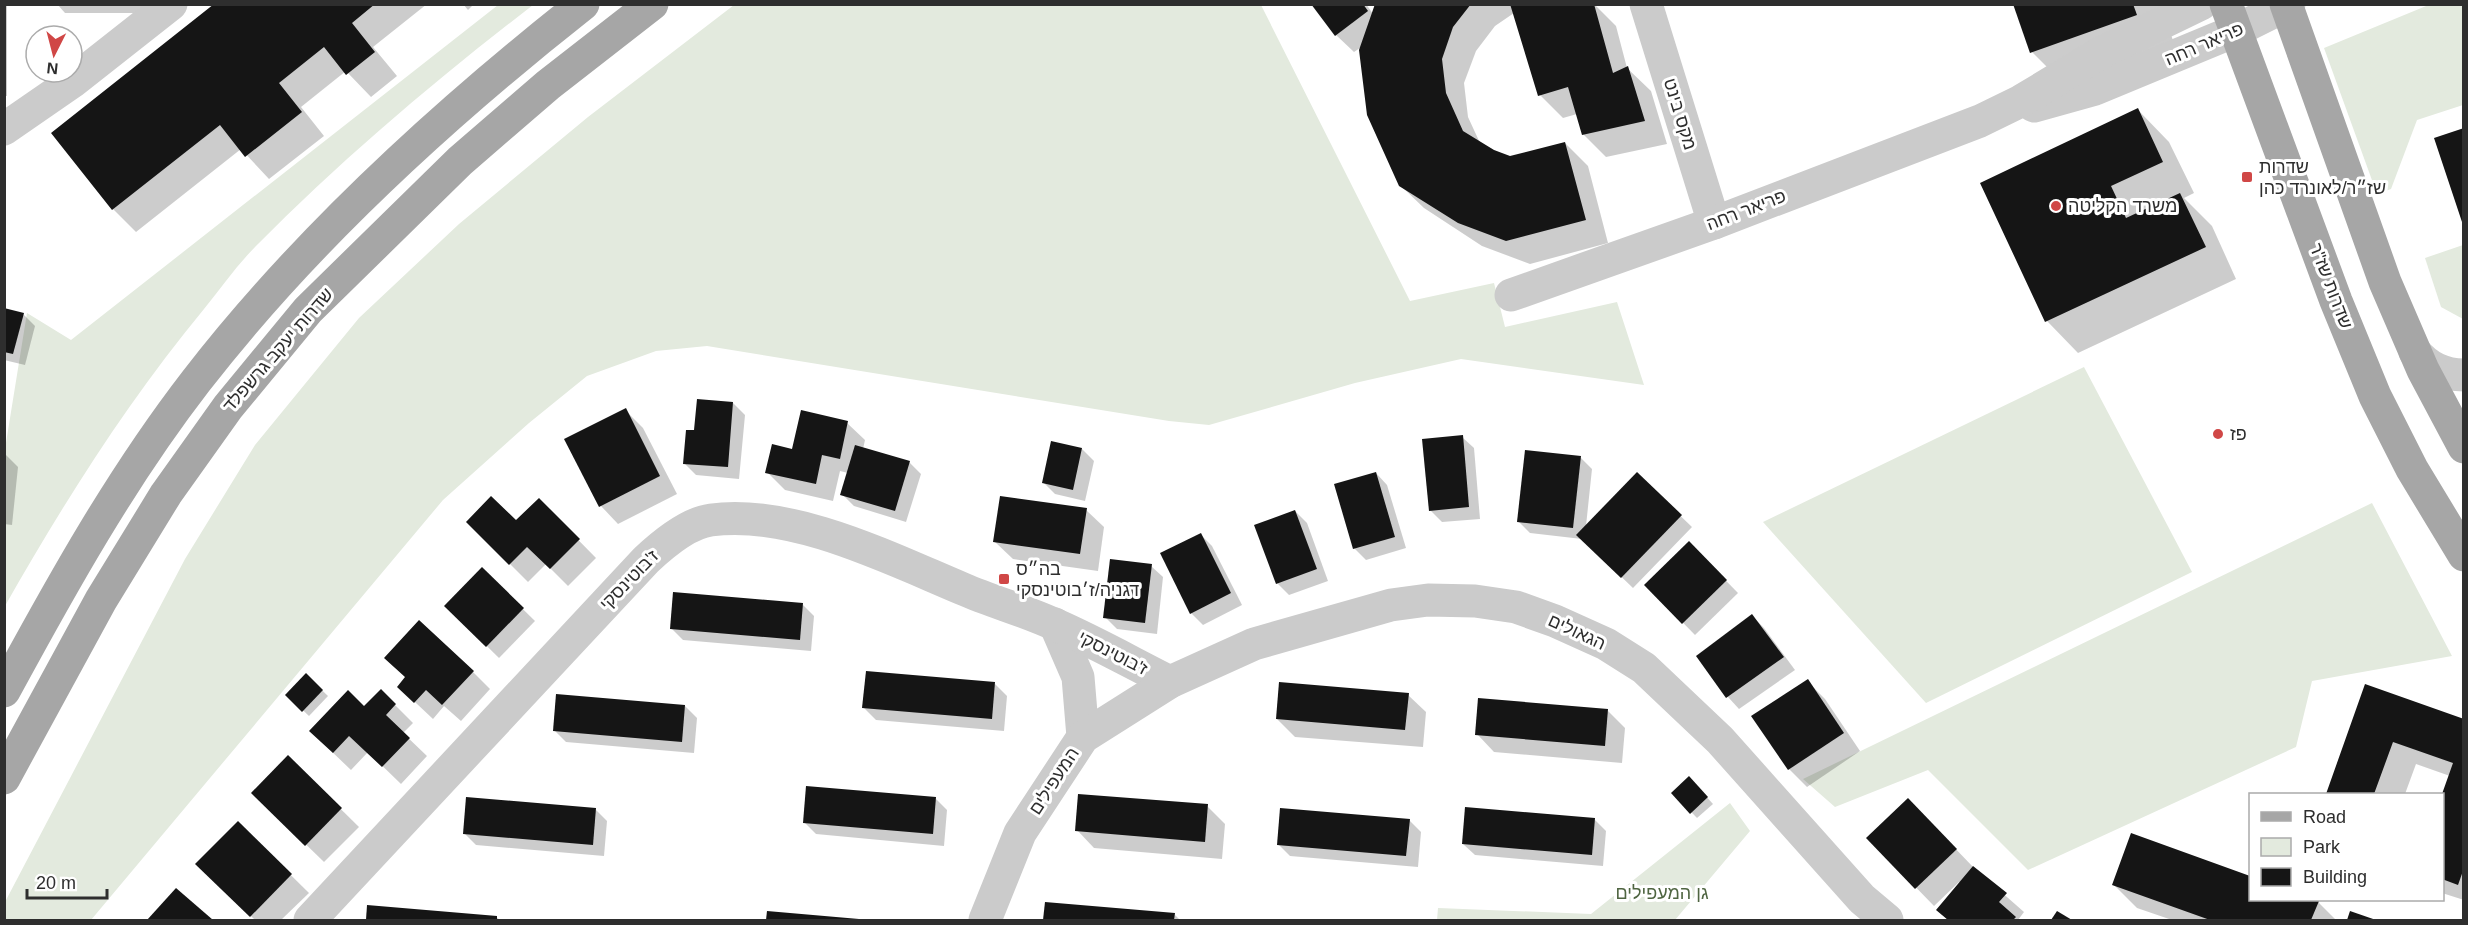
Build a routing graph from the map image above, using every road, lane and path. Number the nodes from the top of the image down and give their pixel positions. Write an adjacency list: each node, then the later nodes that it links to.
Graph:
1 (171, 4): 9 (street)
2 (583, 4): 19 (main road)
3 (652, 4): 21 (main road, שדרות יעקב גרשפלד)
4 (1646, 4): 10 (street, מקס בינט)
5 (2200, 4): 8 (street, פריאר רחה)
6 (2287, 5): 7 (street, פריאר רחה); 12 (main road)
7 (2231, 18): 8 (street, פריאר רחה); 16 (main road, שדרות שז"ר)
8 (1980, 121): 10 (street, פריאר רחה)
9 (4, 129)
10 (1714, 223): 11 (street, פריאר רחה)
11 (1511, 295)
12 (2415, 352): 13 (street); 15 (main road)
13 (2463, 375)
14 (2463, 395): 15 (street)
15 (2461, 442)
16 (2463, 555)
17 (1055, 624): 18 (street, ז'בוטינסקי); 20 (street, ז'בוטינסקי); 22 (street, ז'בוטינסקי)
18 (1170, 682): 20 (street, המעפילים); 24 (street, הגאולים)
19 (4, 691)
20 (1083, 737): 23 (street, המעפילים)
21 (4, 778)
22 (310, 921)
23 (985, 921)
24 (1887, 921)

